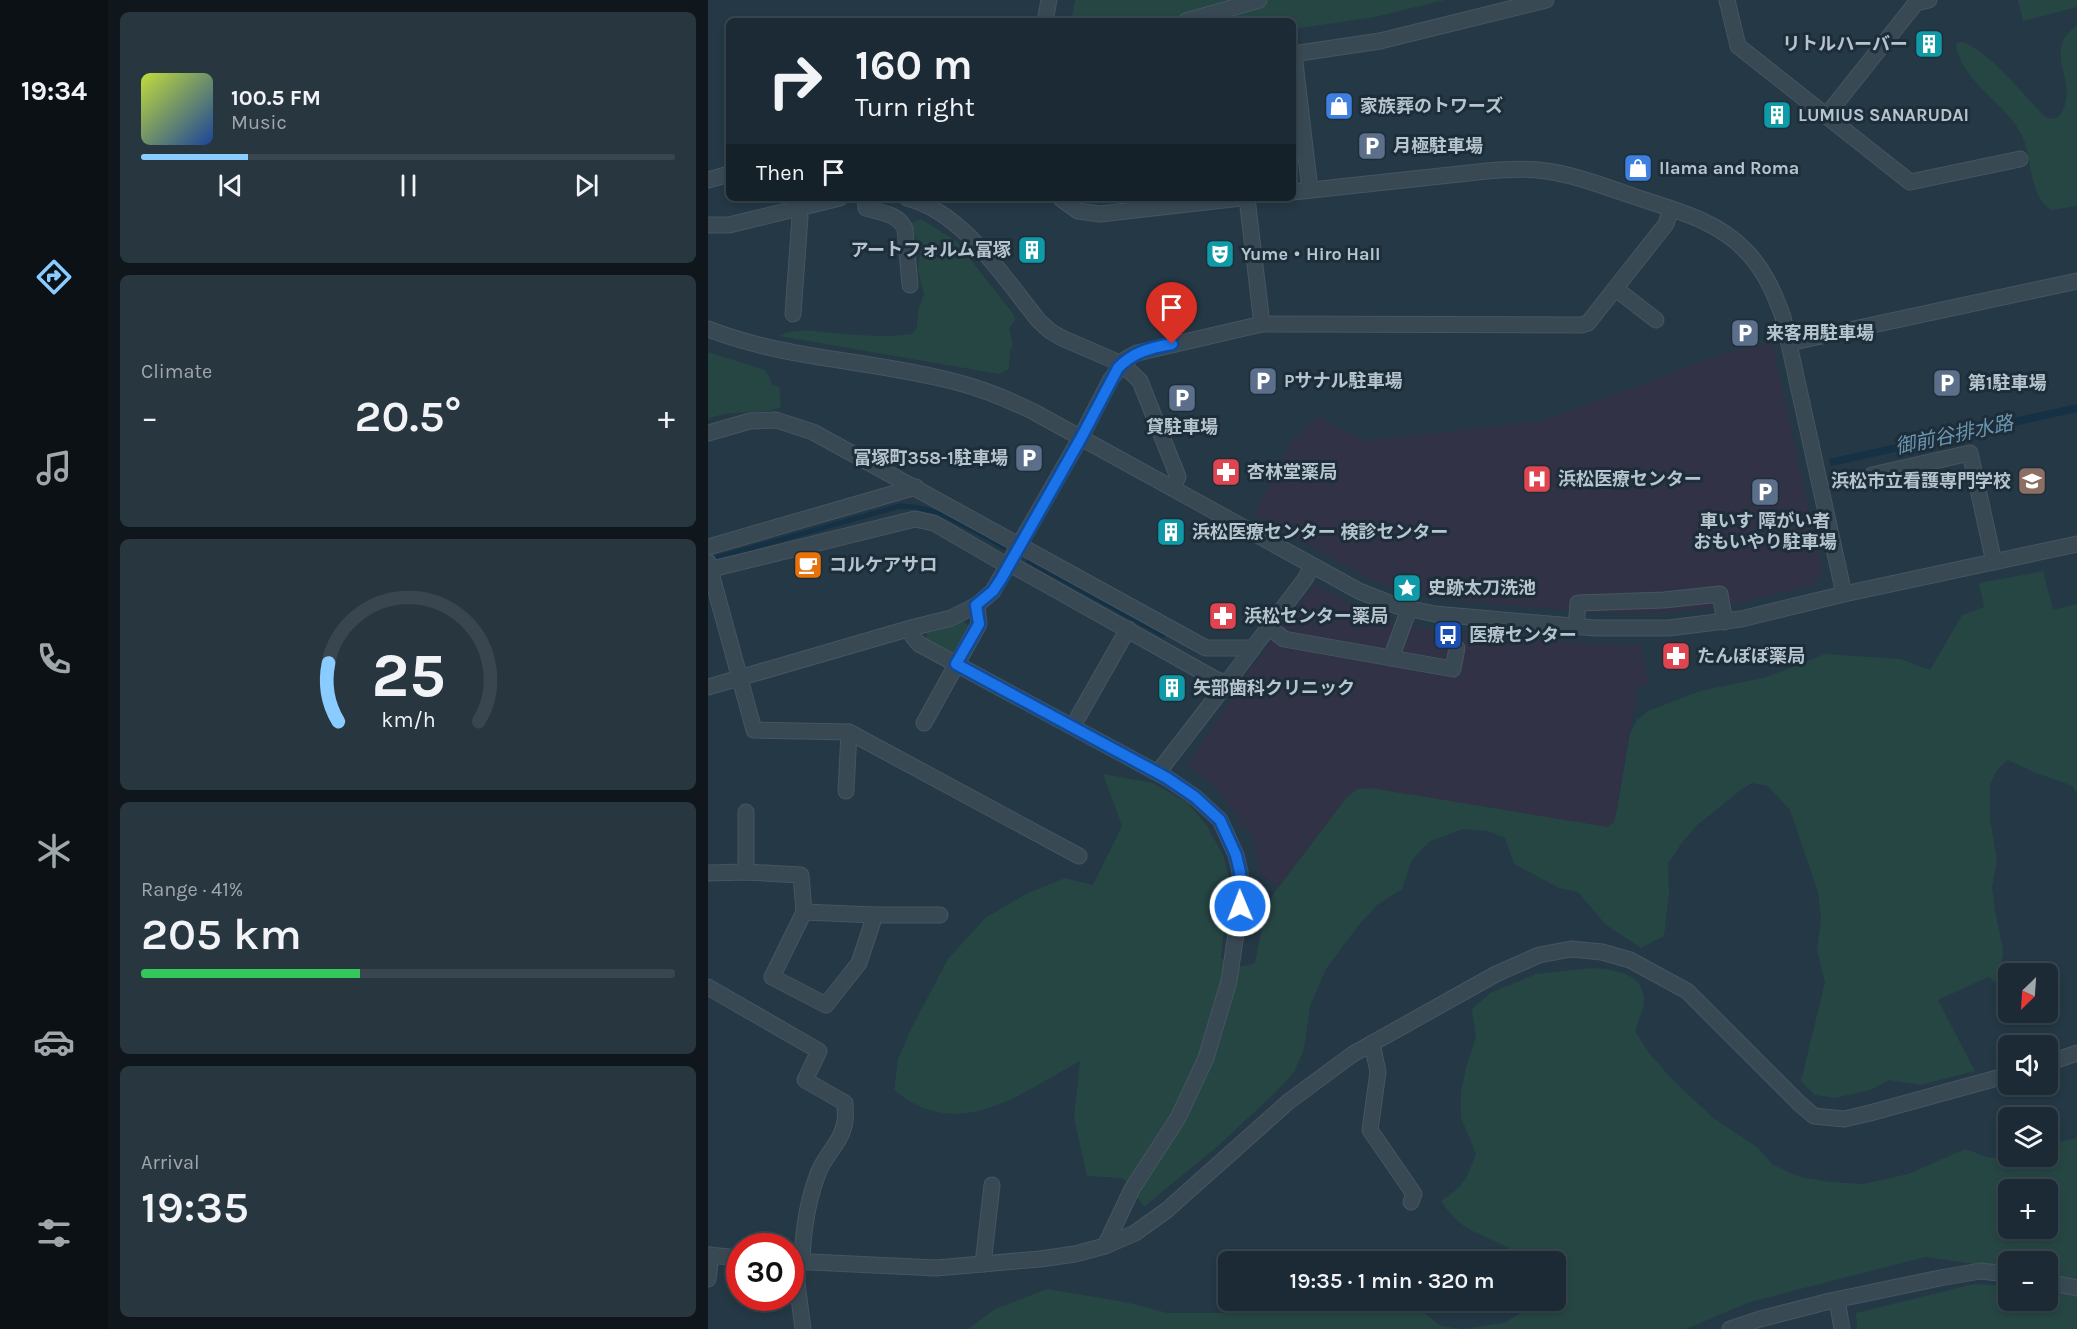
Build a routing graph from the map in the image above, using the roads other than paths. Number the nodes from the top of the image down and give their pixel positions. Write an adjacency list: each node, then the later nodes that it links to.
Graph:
1 (1049, 0): 6 (street)
2 (1259, 0): 7 (street)
3 (1546, 0): 8 (street)
4 (1727, 0): 10 (street)
5 (1929, 0): 10 (street)
6 (1046, 18)
7 (1196, 18)
8 (1296, 54)
9 (1296, 71): 14 (street)
10 (1826, 116): 11 (street)
11 (2020, 159)
12 (726, 175): 13 (street)
13 (708, 180)
14 (1310, 190): 15 (street); 23 (street)
15 (1296, 192)
16 (827, 201): 22 (street)
17 (865, 201): 26 (street)
18 (915, 201): 33 (street)
19 (1064, 201): 20 (street)
20 (1215, 201)
21 (1247, 201): 30 (street)
22 (797, 208): 24 (street); 28 (street)
23 (1671, 209): 27 (street); 32 (street)
24 (708, 225)
25 (2077, 280): 32 (street)
26 (910, 285)
27 (1616, 289): 29 (street); 30 (street)
28 (793, 314)
29 (1656, 320)
30 (1262, 324): 33 (street)
31 (708, 329): 35 (street)
32 (1789, 344): 46 (street)
33 (1122, 363): 35 (street); 38 (street)
34 (708, 433): 37 (street)
35 (1081, 438): 38 (street); 39 (street)
36 (1872, 475): 42 (street)
37 (916, 488): 39 (street); 41 (street)
38 (1172, 488): 44 (street)
39 (1020, 544): 43 (street); 54 (street)
40 (2077, 544): 42 (street)
41 (708, 547)
42 (1994, 561): 46 (street)
43 (1009, 565): 45 (street); 47 (street); 53 (street)
44 (1312, 566): 48 (street); 50 (street)
45 (709, 567): 58 (street)
46 (1844, 594): 49 (street)
47 (976, 605): 52 (street); 57 (street)
48 (1409, 609): 51 (street); 56 (street)
49 (1725, 622): 51 (street); 51 (street)
50 (1269, 627): 54 (street); 56 (street)
51 (1576, 627)
52 (911, 628): 57 (street); 58 (street)
53 (1128, 629): 59 (street); 61 (street)
54 (1253, 648): 59 (street)
55 (1457, 648): 56 (street)
56 (1391, 658)
57 (956, 664): 62 (street); 81 (street)
58 (741, 678): 60 (street); 63 (street)
59 (1227, 683): 64 (street)
60 (708, 687)
61 (1078, 717)
62 (924, 723)
63 (849, 732): 65 (street); 67 (street)
64 (1163, 766)
65 (846, 791)
66 (746, 812): 68 (street)
67 (1079, 856)
68 (746, 872): 69 (street); 70 (street)
69 (708, 873)
70 (804, 912): 71 (street); 71 (street)
71 (875, 915): 72 (street)
72 (940, 915)
73 (708, 987): 80 (street)
74 (1372, 1043): 77 (street); 79 (street); 81 (street)
75 (2077, 1053): 76 (street)
76 (2058, 1060)
77 (1998, 1078)
78 (992, 1185): 85 (street)
79 (1411, 1202)
80 (803, 1233)
81 (1105, 1246): 85 (street)
82 (710, 1255): 83 (street); 87 (street)
83 (726, 1257)
84 (804, 1262): 85 (street)
85 (983, 1264)
86 (1998, 1273): 90 (street)
87 (708, 1279)
88 (2058, 1284): 89 (street)
89 (2077, 1288)
90 (1838, 1300): 93 (street); 94 (street)
91 (801, 1311): 92 (street)
92 (804, 1329)
93 (1730, 1329)
94 (1842, 1329)

